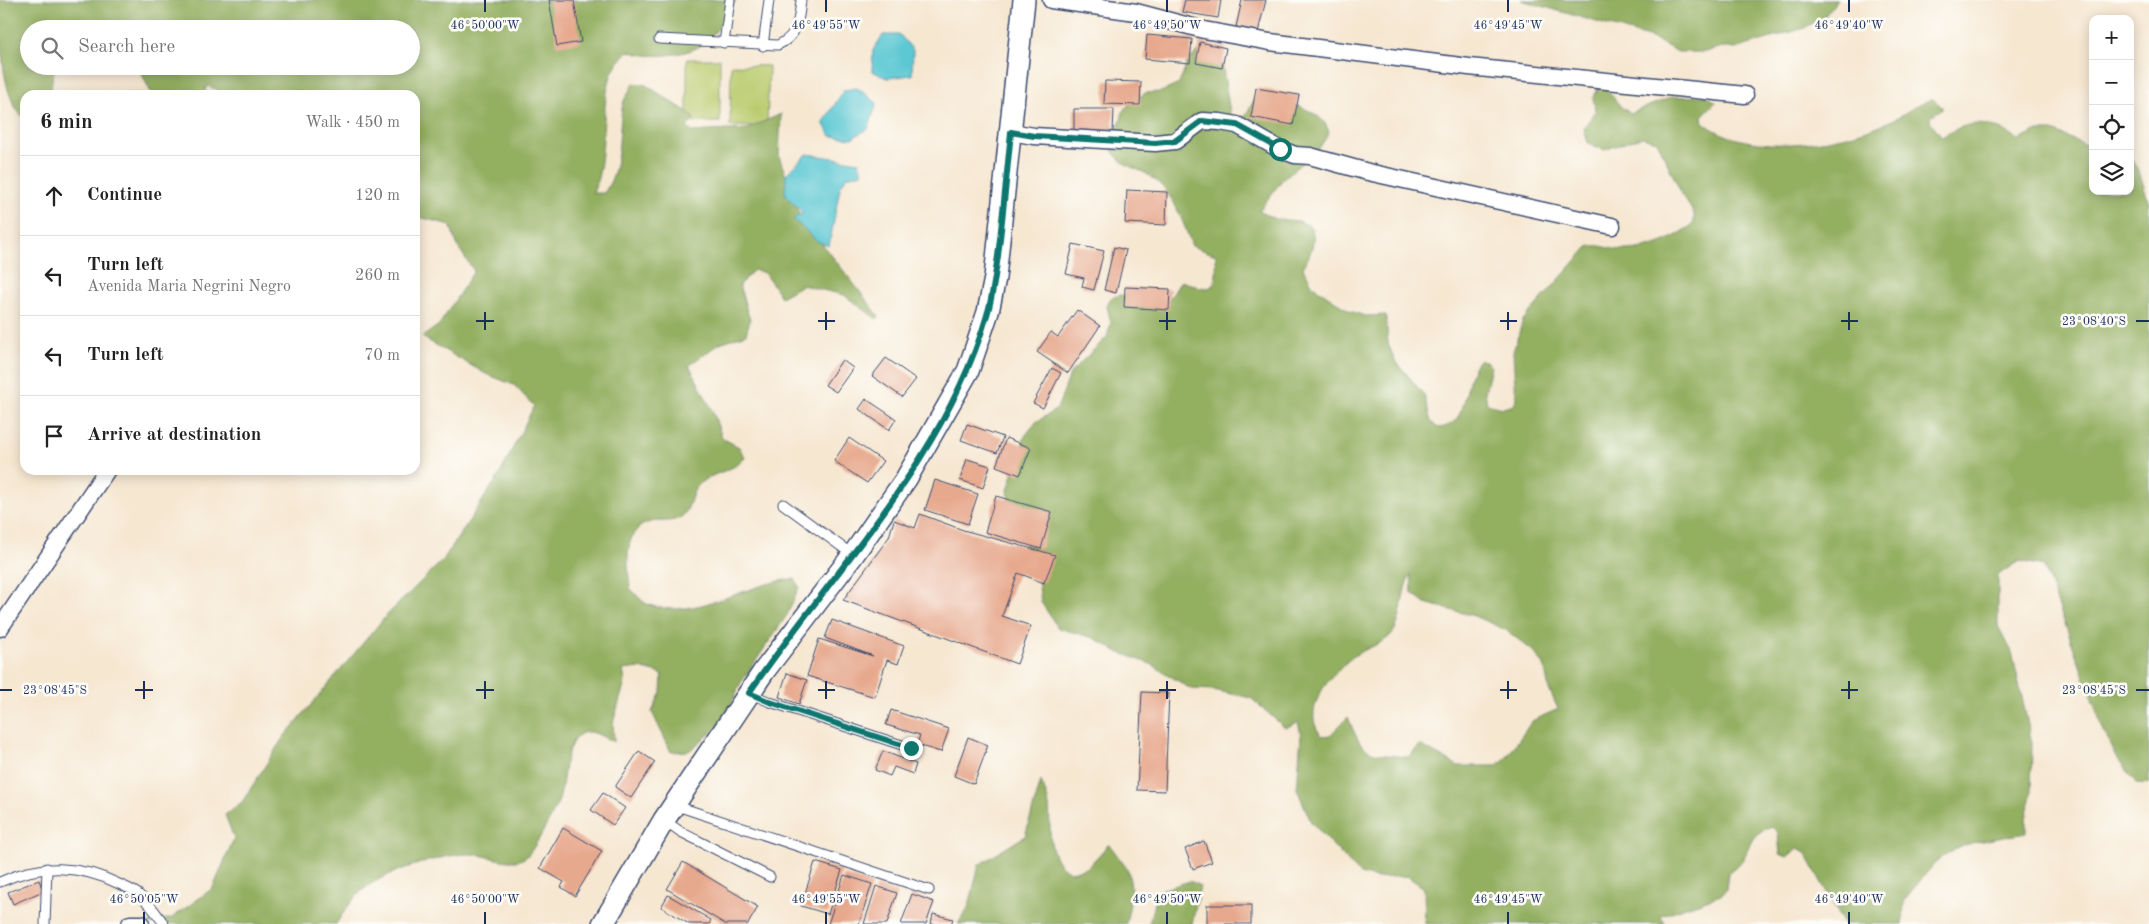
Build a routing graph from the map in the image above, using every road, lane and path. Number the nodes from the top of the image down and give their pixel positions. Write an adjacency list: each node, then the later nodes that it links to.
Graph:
1 (730, 0): 7 (lane)
2 (769, 0): 8 (lane)
3 (802, 0): 8 (lane)
4 (1024, 0): 10 (street)
5 (1051, 0): 9 (street)
6 (659, 40): 7 (lane)
7 (724, 44): 8 (lane)
8 (762, 46)
9 (1745, 95)
10 (1011, 132): 11 (street); 14 (street)
11 (1612, 226)
12 (104, 475): 15 (street)
13 (783, 504): 14 (lane)
14 (853, 555): 16 (street)
15 (0, 628)
16 (749, 693): 17 (lane); 18 (street)
17 (911, 748)
18 (669, 812): 20 (lane); 22 (lane); 23 (street)
19 (47, 868): 21 (lane); 24 (lane); 27 (lane)
20 (770, 877)
21 (0, 882)
22 (929, 890)
23 (608, 922)
24 (45, 924)
25 (130, 924): 26 (street)
26 (141, 924)
27 (164, 924)

